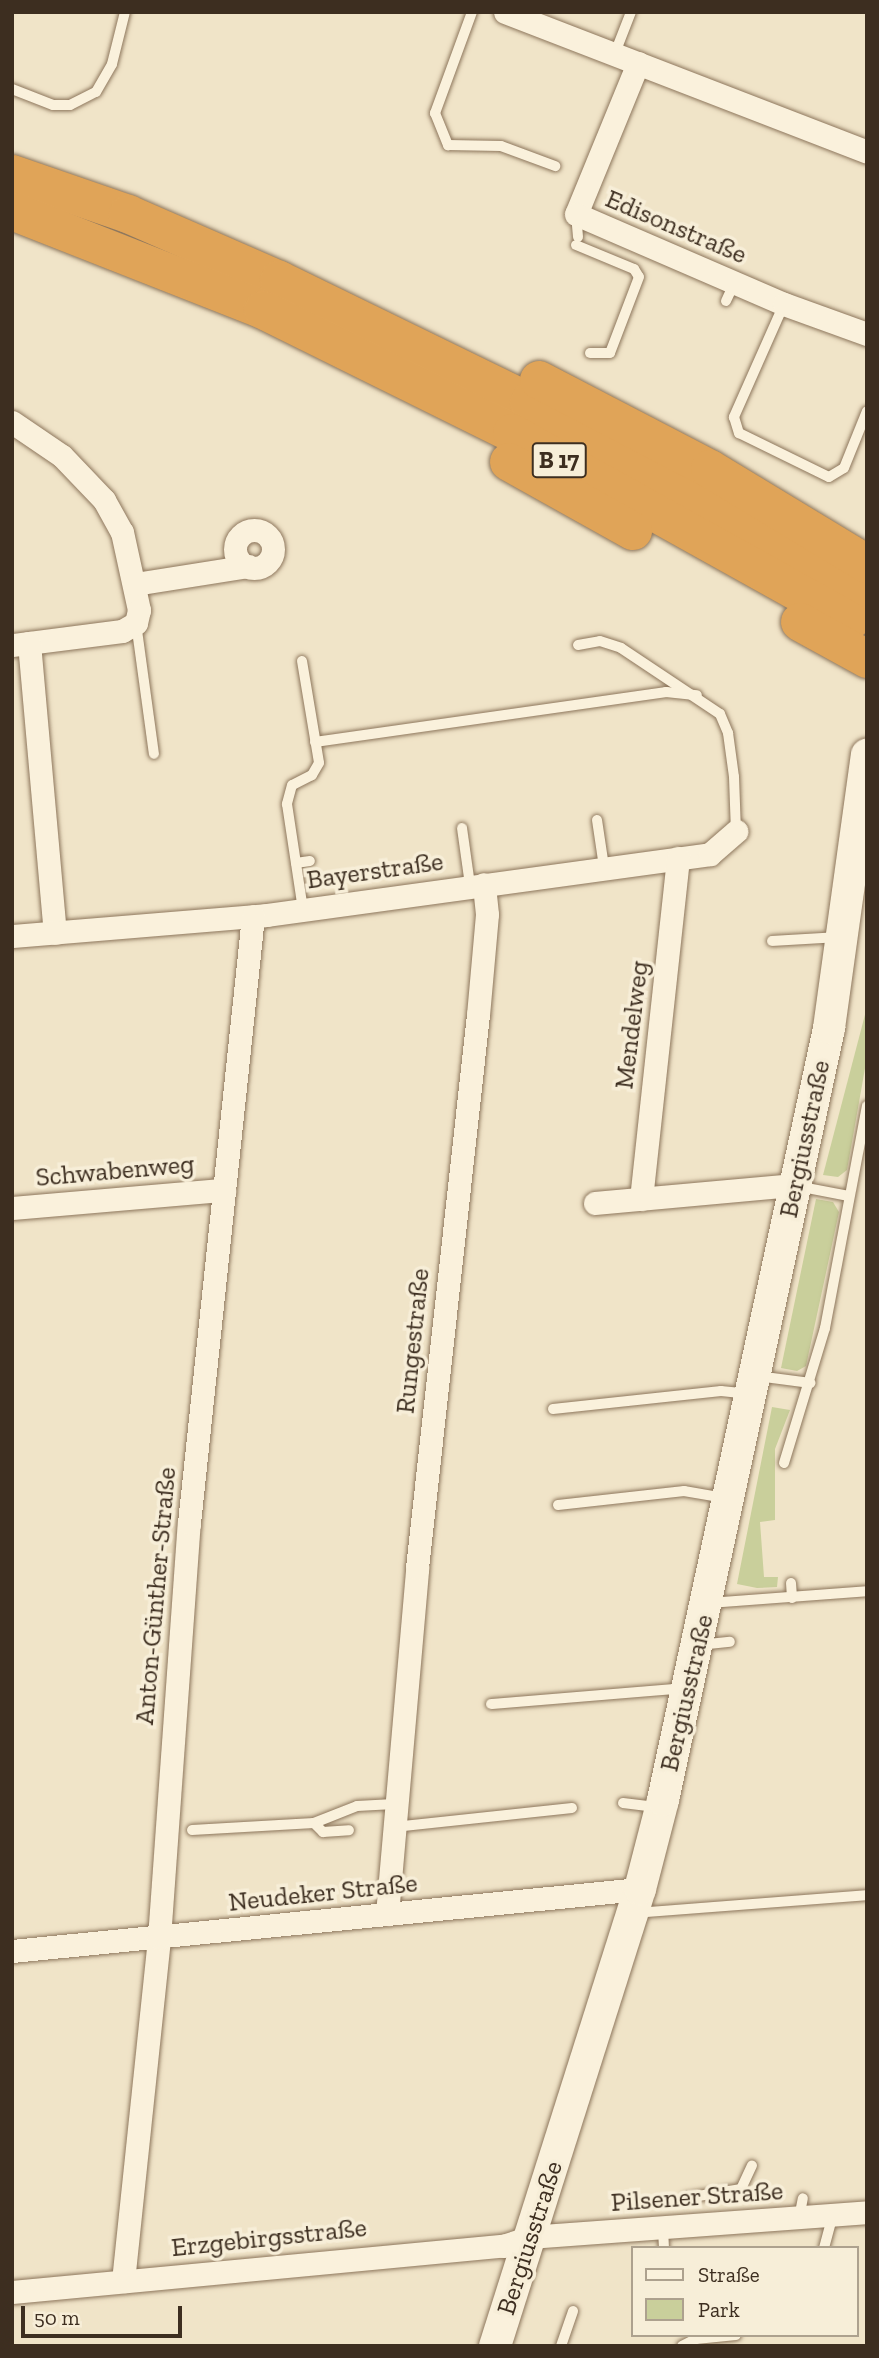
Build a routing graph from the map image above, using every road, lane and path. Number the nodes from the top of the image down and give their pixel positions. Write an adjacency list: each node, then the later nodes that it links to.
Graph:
1 (125, 12): 7 (lane)
2 (472, 12): 9 (lane)
3 (631, 12): 5 (lane)
4 (510, 13): 5 (street)
5 (615, 53): 6 (street)
6 (638, 63): 8 (street); 12 (street, Edisonstraße)
7 (12, 89)
8 (867, 152)
9 (555, 166)
10 (12, 174): 13 (highway, B 17)
11 (12, 211): 13 (highway, B 17)
12 (576, 214): 14 (street, Edisonstraße); 16 (lane)
13 (271, 295): 23 (highway, B 17); 23 (highway); 27 (highway)
14 (784, 304): 15 (street, Edisonstraße); 17 (lane)
15 (867, 334)
16 (590, 353)
17 (867, 411)
18 (12, 422): 22 (street)
19 (235, 542): 20 (street); 20 (street); 21 (street)
20 (249, 566): 21 (street)
21 (207, 570): 22 (street)
22 (135, 584): 24 (street)
23 (859, 593)
24 (136, 623): 25 (street); 31 (lane)
25 (21, 644): 44 (street)
26 (578, 645): 29 (lane)
27 (867, 659)
28 (302, 661): 30 (lane)
29 (698, 695): 30 (lane); 35 (lane)
30 (315, 742): 38 (lane)
31 (154, 754)
32 (867, 755): 46 (street, Bergiusstraße)
33 (597, 820): 39 (lane)
34 (462, 828): 40 (lane)
35 (736, 831): 36 (street, Bayerstraße)
36 (678, 858): 39 (street, Bayerstraße); 53 (street, Mendelweg)
37 (310, 861): 38 (lane)
38 (296, 863): 42 (lane)
39 (604, 867): 40 (street, Bayerstraße)
40 (477, 885): 42 (street, Bayerstraße); 71 (street, Rungestraße)
41 (867, 906): 48 (street, Bergiusstraße)
42 (303, 910): 43 (street, Bayerstraße)
43 (253, 916): 44 (street, Bayerstraße); 51 (street, Anton-Günther-Straße)
44 (55, 933): 45 (street, Bayerstraße)
45 (12, 936)
46 (841, 937): 47 (lane); 48 (street, Bergiusstraße)
47 (772, 941)
48 (829, 1028): 50 (street, Bergiusstraße)
49 (867, 1106): 52 (lane)
50 (794, 1185): 52 (lane); 53 (street); 57 (street, Bergiusstraße)
51 (224, 1190): 55 (street, Schwabenweg); 81 (street, Anton-Günther-Straße)
52 (849, 1196): 56 (lane)
53 (641, 1199): 54 (street)
54 (595, 1203)
55 (12, 1208)
56 (811, 1383): 57 (lane); 59 (lane)
57 (752, 1385): 58 (lane); 60 (street, Bergiusstraße)
58 (553, 1409)
59 (784, 1463)
60 (729, 1499): 61 (lane); 65 (street, Bergiusstraße)
61 (558, 1505)
62 (791, 1583): 64 (lane)
63 (867, 1591): 64 (lane)
64 (792, 1598): 65 (lane)
65 (708, 1602): 67 (street, Bergiusstraße)
66 (730, 1642): 67 (lane)
67 (699, 1645): 68 (street, Bergiusstraße)
68 (688, 1688): 69 (lane); 73 (street, Bergiusstraße)
69 (491, 1704)
70 (623, 1802): 73 (lane)
71 (394, 1804): 74 (lane); 75 (street, Rungestraße)
72 (572, 1808): 75 (lane)
73 (661, 1808): 79 (street, Bergiusstraße)
74 (314, 1823): 76 (lane); 77 (lane)
75 (392, 1827): 80 (street, Rungestraße)
76 (192, 1830)
77 (349, 1830)
78 (867, 1895): 79 (lane)
79 (636, 1901): 80 (street, Neudeker Straße); 87 (street, Bergiusstraße)
80 (387, 1914): 81 (street, Neudeker Straße)
81 (159, 1938): 82 (street, Neudeker Straße); 90 (street, Anton-Günther-Straße)
82 (12, 1951)
83 (752, 2165): 84 (lane)
84 (686, 2197)
85 (867, 2212): 86 (street, Pilsener Straße)
86 (833, 2214): 88 (street, Pilsener Straße); 89 (lane)
87 (530, 2237): 88 (street, Pilsener Straße); 90 (street, Erzgebirgsstraße); 94 (street, Bergiusstraße)
88 (663, 2238)
89 (825, 2246)
90 (123, 2281): 91 (street, Erzgebirgsstraße)
91 (12, 2292)
92 (573, 2311): 95 (lane)
93 (716, 2337): 96 (lane)
94 (495, 2346)
95 (561, 2346)
96 (682, 2346)

